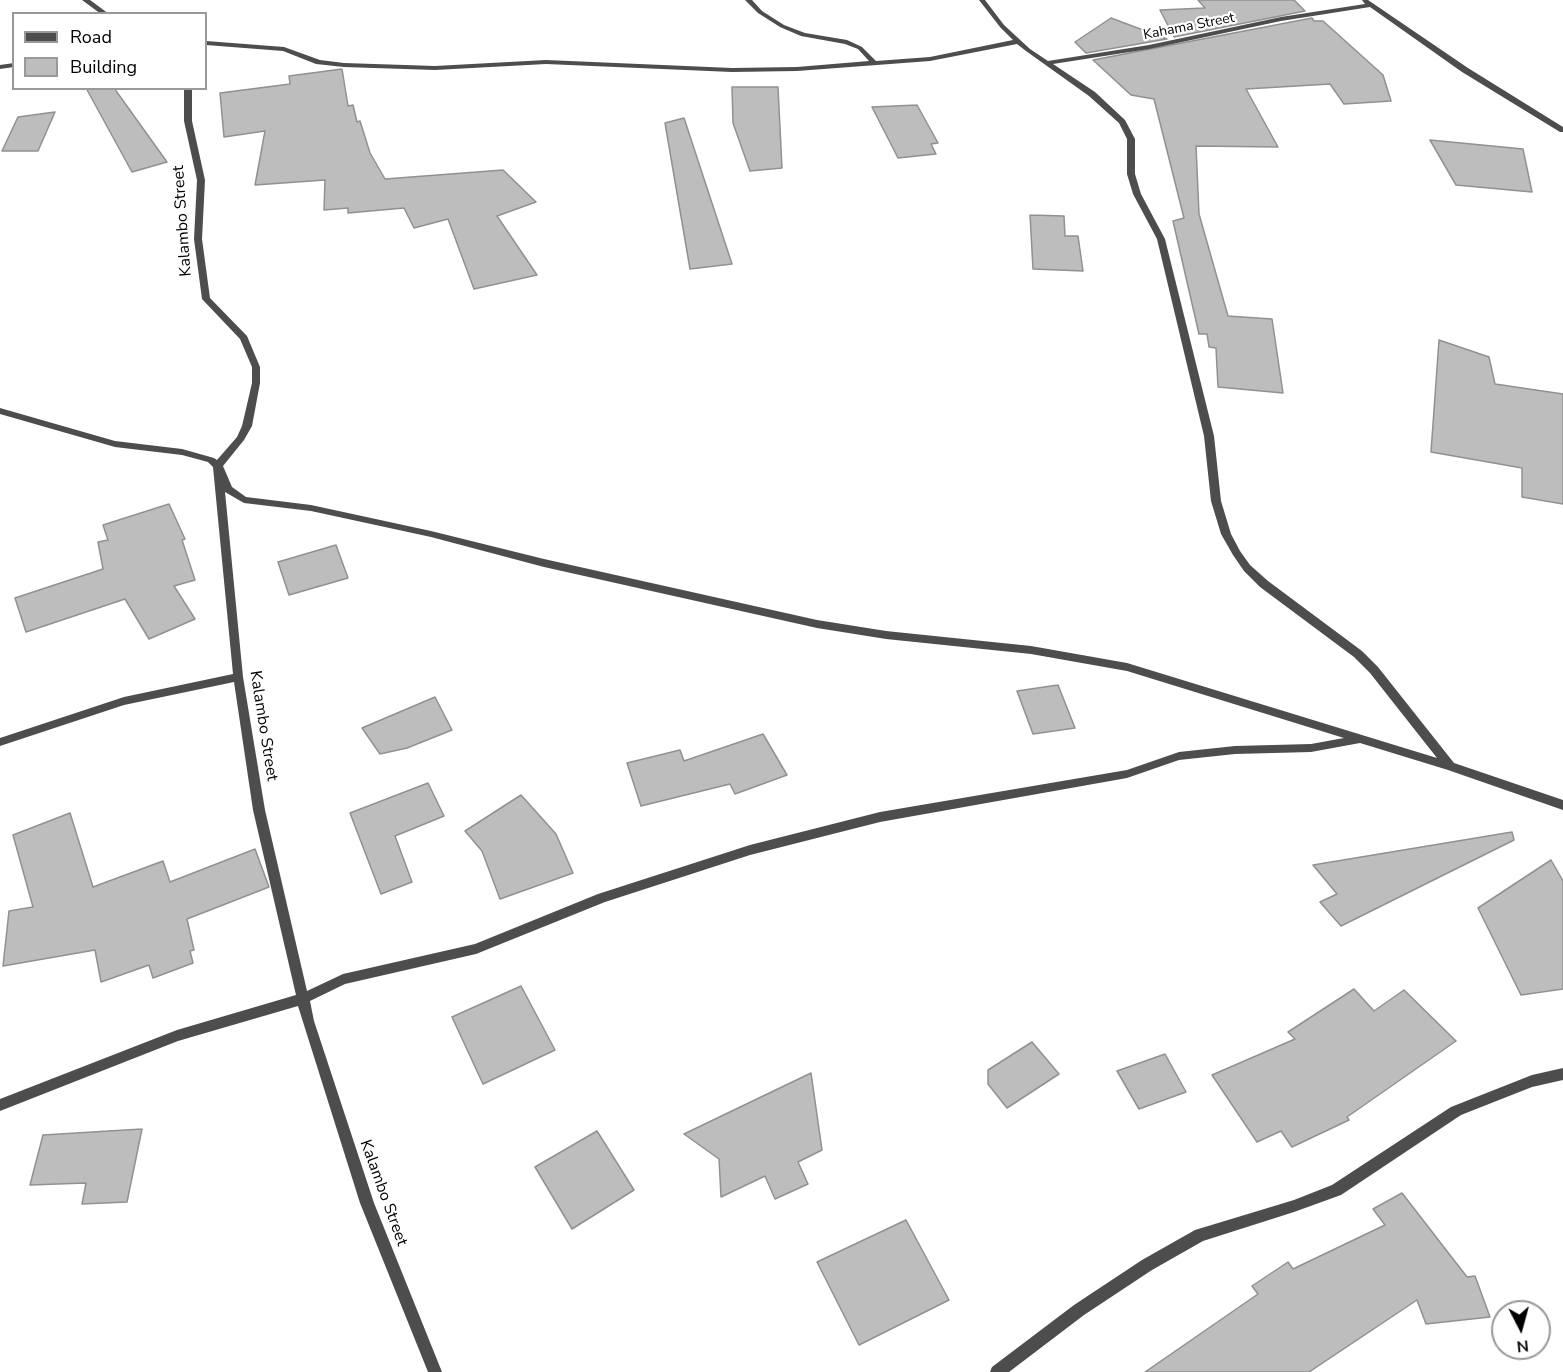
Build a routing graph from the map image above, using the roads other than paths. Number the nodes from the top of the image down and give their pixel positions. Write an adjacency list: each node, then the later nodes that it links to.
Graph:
1 (85, 0): 6 (street)
2 (748, 0): 9 (street)
3 (982, 0): 7 (street)
4 (1363, 0): 5 (street)
5 (1371, 5): 10 (street, Kahama Street); 12 (street)
6 (103, 12)
7 (1018, 41): 9 (street); 10 (street)
8 (207, 44): 9 (street)
9 (874, 63)
10 (1047, 63): 18 (street)
11 (188, 90): 14 (street, Kalambo Street)
12 (1563, 130)
13 (0, 411): 14 (street)
14 (218, 466): 15 (street, Kalambo Street); 16 (street)
15 (238, 677): 17 (street); 20 (street, Kalambo Street)
16 (1362, 738): 18 (street); 20 (street)
17 (0, 742)
18 (1450, 766): 19 (street)
19 (1563, 805)
20 (302, 999): 22 (street); 23 (street, Kalambo Street)
21 (1563, 1074): 24 (street)
22 (0, 1105)
23 (435, 1372)
24 (997, 1372)

